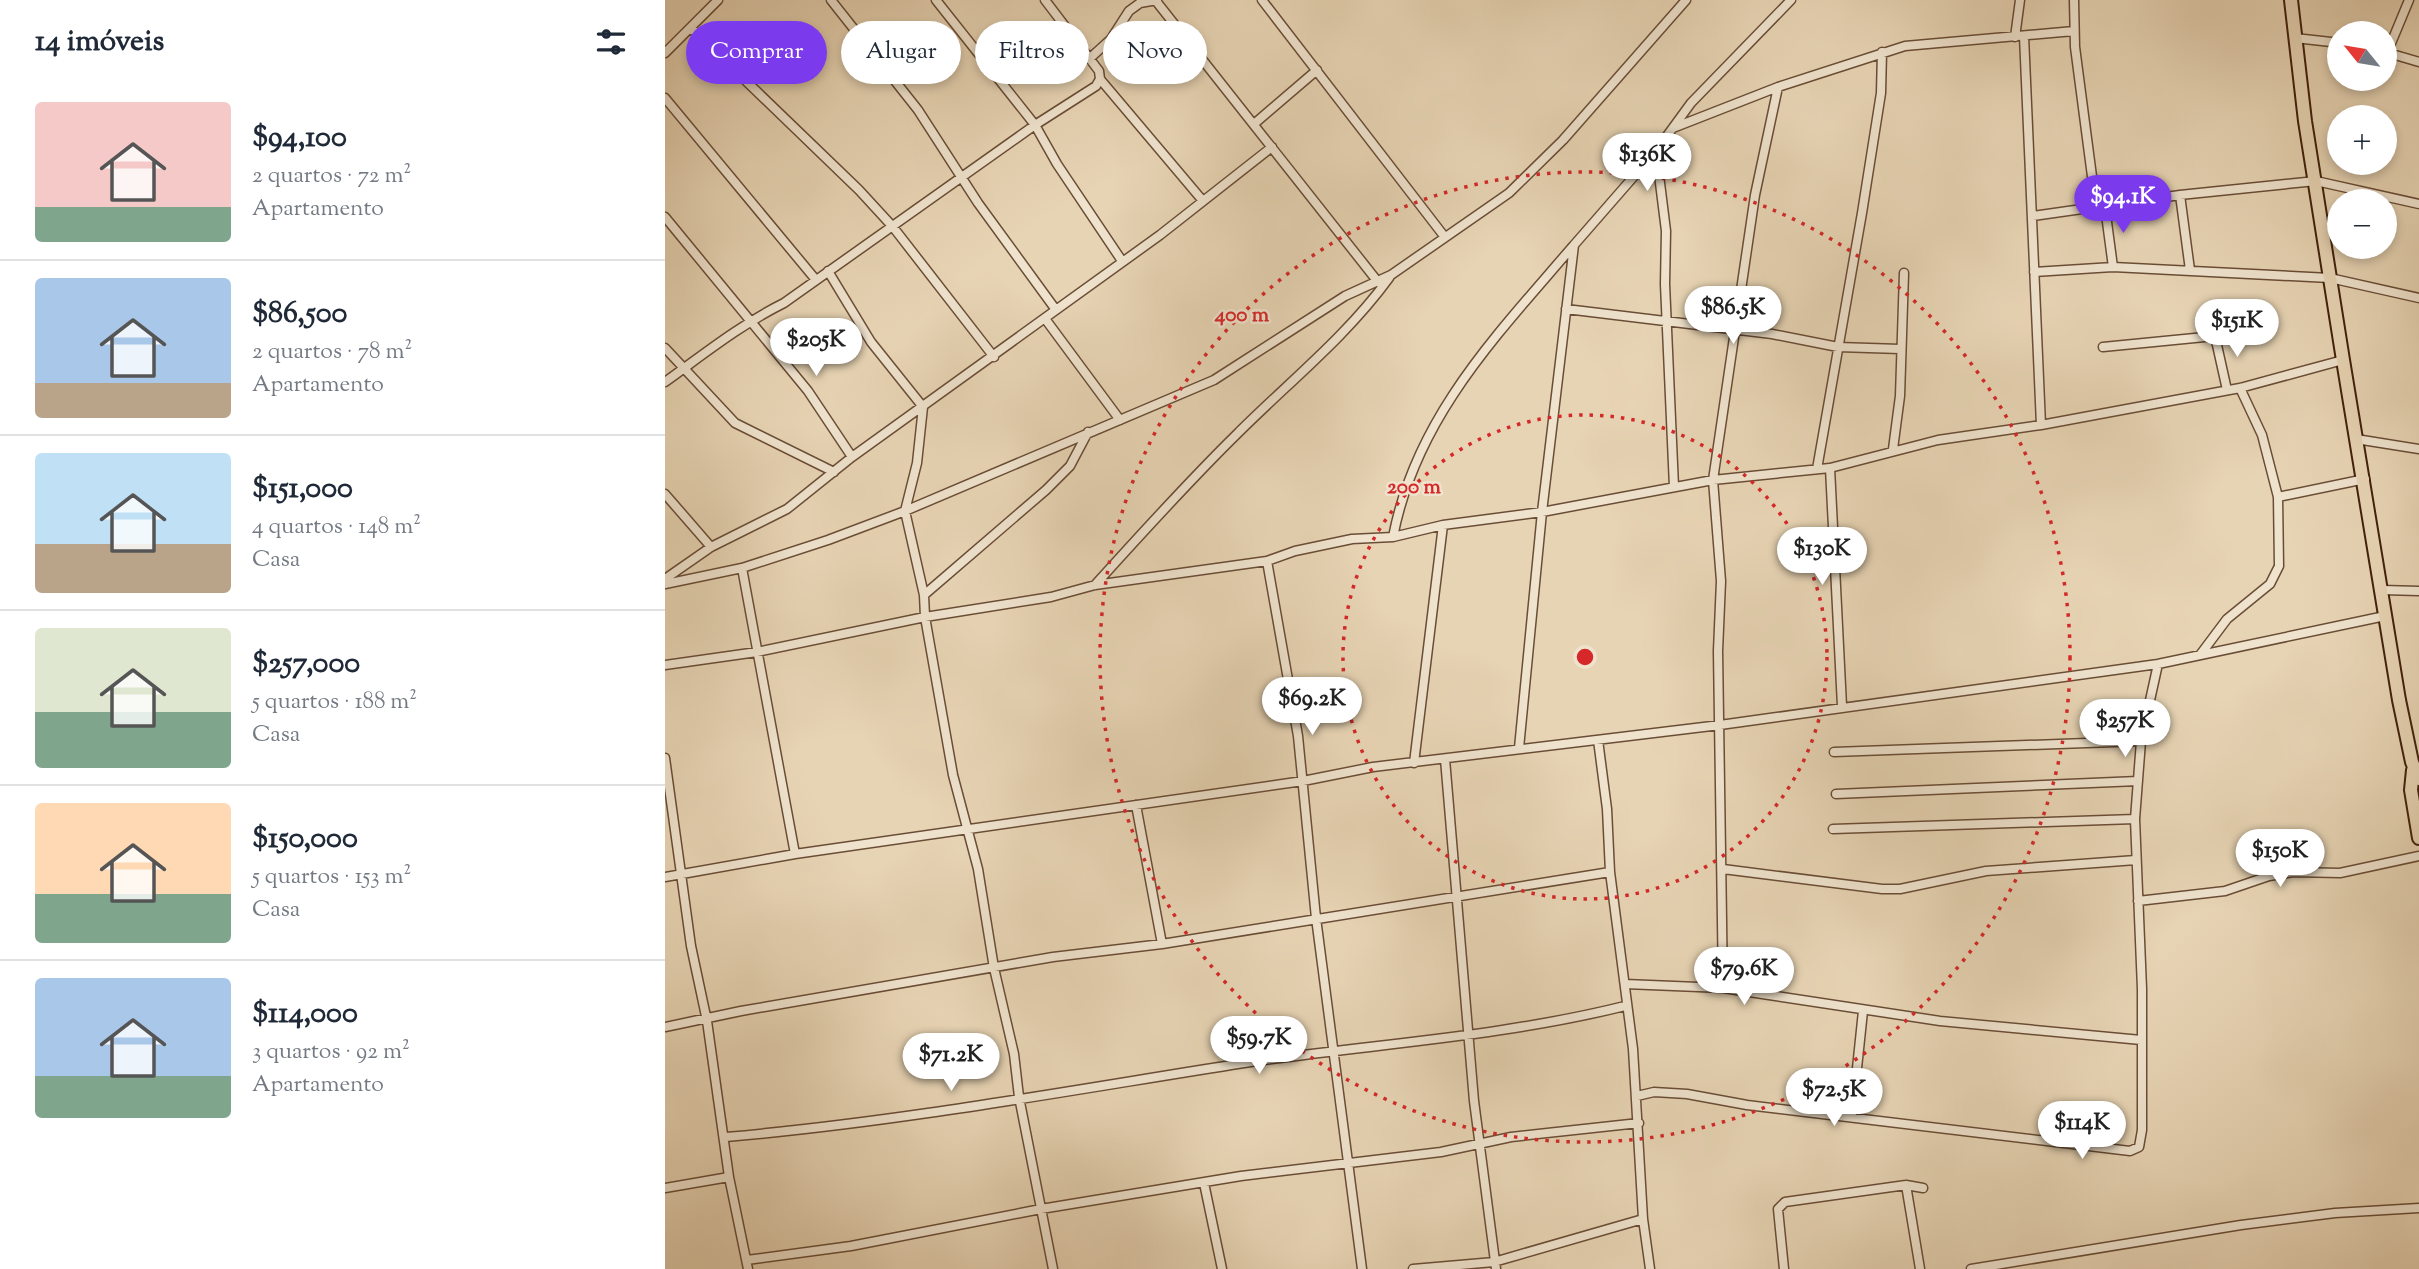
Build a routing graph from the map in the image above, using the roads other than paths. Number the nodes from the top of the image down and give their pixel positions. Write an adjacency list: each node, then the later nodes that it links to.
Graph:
1 (717, 0): 14 (street)
2 (831, 0): 37 (street)
3 (1045, 0): 15 (street)
4 (1262, 0): 27 (street)
5 (1686, 0): 47 (street)
6 (1791, 0): 34 (street)
7 (2020, 0): 19 (street)
8 (2074, 0): 17 (street)
9 (2291, 0): 20 (main road)
10 (2409, 0): 16 (street)
11 (938, 1): 33 (street)
12 (1139, 1): 13 (street); 25 (street)
13 (1156, 1): 32 (street)
14 (698, 21)
15 (1061, 21)
16 (2397, 28)
17 (2074, 31): 19 (street); 39 (street)
18 (686, 33): 22 (street)
19 (2020, 36): 23 (street); 44 (street)
20 (2295, 38): 21 (street); 38 (main road)
21 (2327, 42)
22 (665, 52)
23 (1882, 52): 30 (street); 66 (street)
24 (2397, 56): 26 (street)
25 (1089, 59): 28 (street)
26 (2419, 62)
27 (1317, 70): 32 (street); 47 (street)
28 (1100, 79): 33 (street); 41 (street)
29 (752, 84): 46 (street)
30 (1778, 87): 34 (street); 65 (street)
31 (665, 98): 57 (street)
32 (1254, 124): 35 (street)
33 (1035, 125): 37 (street); 49 (street)
34 (1673, 128): 36 (street)
35 (1272, 147): 41 (street); 58 (street)
36 (1656, 151): 48 (street); 64 (street)
37 (963, 176): 46 (street); 61 (street)
38 (2316, 181): 40 (street); 42 (street); 56 (main road)
39 (2094, 184)
40 (2180, 195): 43 (street); 51 (street)
41 (1203, 201): 49 (street)
42 (2419, 204)
43 (2105, 208): 44 (street); 50 (street)
44 (2033, 216): 53 (street)
45 (665, 217): 62 (street)
46 (893, 227): 52 (street); 70 (street)
47 (1444, 236): 55 (street)
48 (1574, 244): 60 (street); 95 (street)
49 (1122, 261): 61 (street)
50 (2113, 267): 51 (street); 53 (street)
51 (2190, 270): 56 (street)
52 (828, 271): 57 (street); 76 (street)
53 (2033, 272): 78 (street)
54 (1904, 273): 69 (street)
55 (1391, 275): 58 (street); 101 (street)
56 (2330, 278): 59 (street); 71 (main road)
57 (817, 280): 62 (street)
58 (1378, 282): 77 (street)
59 (2419, 298)
60 (1566, 309): 64 (street); 93 (street)
61 (1056, 310): 63 (street)
62 (750, 320): 72 (street); 83 (street)
63 (1046, 320): 70 (street); 77 (street)
64 (1668, 320): 65 (street); 89 (street)
65 (1735, 331): 66 (street); 87 (street)
66 (1837, 347): 69 (street); 85 (street)
67 (2103, 347): 75 (street)
68 (665, 348): 72 (street)
69 (1901, 349): 81 (street)
70 (994, 356): 76 (street)
71 (2343, 360): 74 (street); 80 (main road)
72 (682, 369): 73 (street); 86 (street)
73 (665, 382)
74 (2240, 388): 75 (street); 91 (street)
75 (2228, 390): 78 (street)
76 (923, 407): 83 (street); 92 (street)
77 (1120, 421): 79 (street)
78 (2041, 425): 81 (street)
79 (1088, 432): 92 (street); 104 (street)
80 (2356, 439): 82 (street); 88 (main road)
81 (1893, 449): 84 (street)
82 (2419, 449)
83 (852, 457): 86 (street)
84 (1830, 468): 85 (street); 111 (street)
85 (1817, 469): 87 (street)
86 (834, 472): 96 (street)
87 (1713, 480): 89 (street); 112 (street)
88 (2365, 480): 91 (street); 102 (main road)
89 (1674, 487): 93 (street)
90 (665, 494): 96 (street)
91 (2278, 497): 108 (street)
92 (905, 511): 98 (street); 104 (street)
93 (1542, 512): 94 (street); 115 (street)
94 (1443, 525): 95 (street); 119 (street)
95 (1393, 537): 97 (street)
96 (711, 547): 99 (street)
97 (1267, 561): 101 (street); 122 (street)
98 (741, 568): 100 (street); 107 (street)
99 (665, 579)
100 (665, 584)
101 (1095, 585): 106 (street)
102 (2382, 590): 103 (street); 105 (main road)
103 (2419, 591)
104 (924, 595): 106 (street)
105 (2385, 615): 108 (street); 120 (main road)
106 (925, 617): 107 (street); 127 (street)
107 (757, 652): 110 (street); 130 (street)
108 (2200, 655): 109 (street)
109 (2158, 664): 111 (street); 114 (street)
110 (665, 665)
111 (1842, 706): 112 (street)
112 (1720, 724): 113 (street); 133 (street)
113 (1598, 740): 115 (street); 134 (street)
114 (2141, 741): 116 (street); 123 (street)
115 (1519, 748): 118 (street)
116 (1834, 752)
117 (665, 758): 135 (street)
118 (1445, 759): 119 (street); 137 (street)
119 (1414, 763): 122 (street)
120 (2415, 764): 121 (main road); 129 (main road)
121 (2419, 779)
122 (1303, 781): 125 (street); 139 (street)
123 (2138, 782): 124 (street); 126 (street)
124 (1836, 794)
125 (1136, 805): 127 (street); 140 (street)
126 (2135, 819): 128 (street); 132 (street)
127 (965, 828): 130 (street); 141 (street)
128 (1833, 829)
129 (2419, 838)
130 (795, 854): 135 (street)
131 (2419, 856): 138 (street)
132 (2136, 860): 133 (street); 138 (street)
133 (1723, 869): 143 (street)
134 (1610, 872): 137 (street); 142 (street)
135 (682, 875): 136 (street); 146 (street)
136 (665, 877)
137 (1455, 899): 139 (street); 148 (street)
138 (2138, 901): 149 (street)
139 (1316, 918): 140 (street); 150 (street)
140 (1162, 944): 141 (street)
141 (994, 968): 146 (street); 152 (street)
142 (1625, 984): 143 (street); 144 (street)
143 (1723, 988): 145 (street)
144 (1625, 1006): 148 (street); 151 (street)
145 (1863, 1011): 149 (street); 153 (street)
146 (707, 1021): 147 (street); 155 (street)
147 (665, 1027)
148 (1468, 1034): 150 (street); 156 (street)
149 (2141, 1040): 153 (street)
150 (1335, 1051): 152 (street); 157 (street)
151 (1637, 1096): 153 (street); 154 (street)
152 (1019, 1097): 155 (street); 164 (street)
153 (1852, 1116)
154 (1639, 1123): 156 (street); 165 (street)
155 (726, 1137): 158 (street)
156 (1481, 1146): 157 (street); 167 (street)
157 (1349, 1163): 159 (street); 170 (street)
158 (729, 1177): 161 (street); 166 (street)
159 (1203, 1183): 164 (street); 169 (street)
160 (1906, 1185): 162 (street); 173 (street); 174 (street)
161 (665, 1188)
162 (1923, 1188)
163 (2419, 1208): 175 (street)
164 (1041, 1209): 166 (street); 168 (street)
165 (1643, 1219): 167 (street); 172 (street)
166 (748, 1265)
167 (1495, 1265): 171 (street)
168 (1053, 1269)
169 (1222, 1269)
170 (1362, 1269)
171 (1413, 1269)
172 (1650, 1269)
173 (1784, 1269)
174 (1920, 1269)
175 (1971, 1269)

